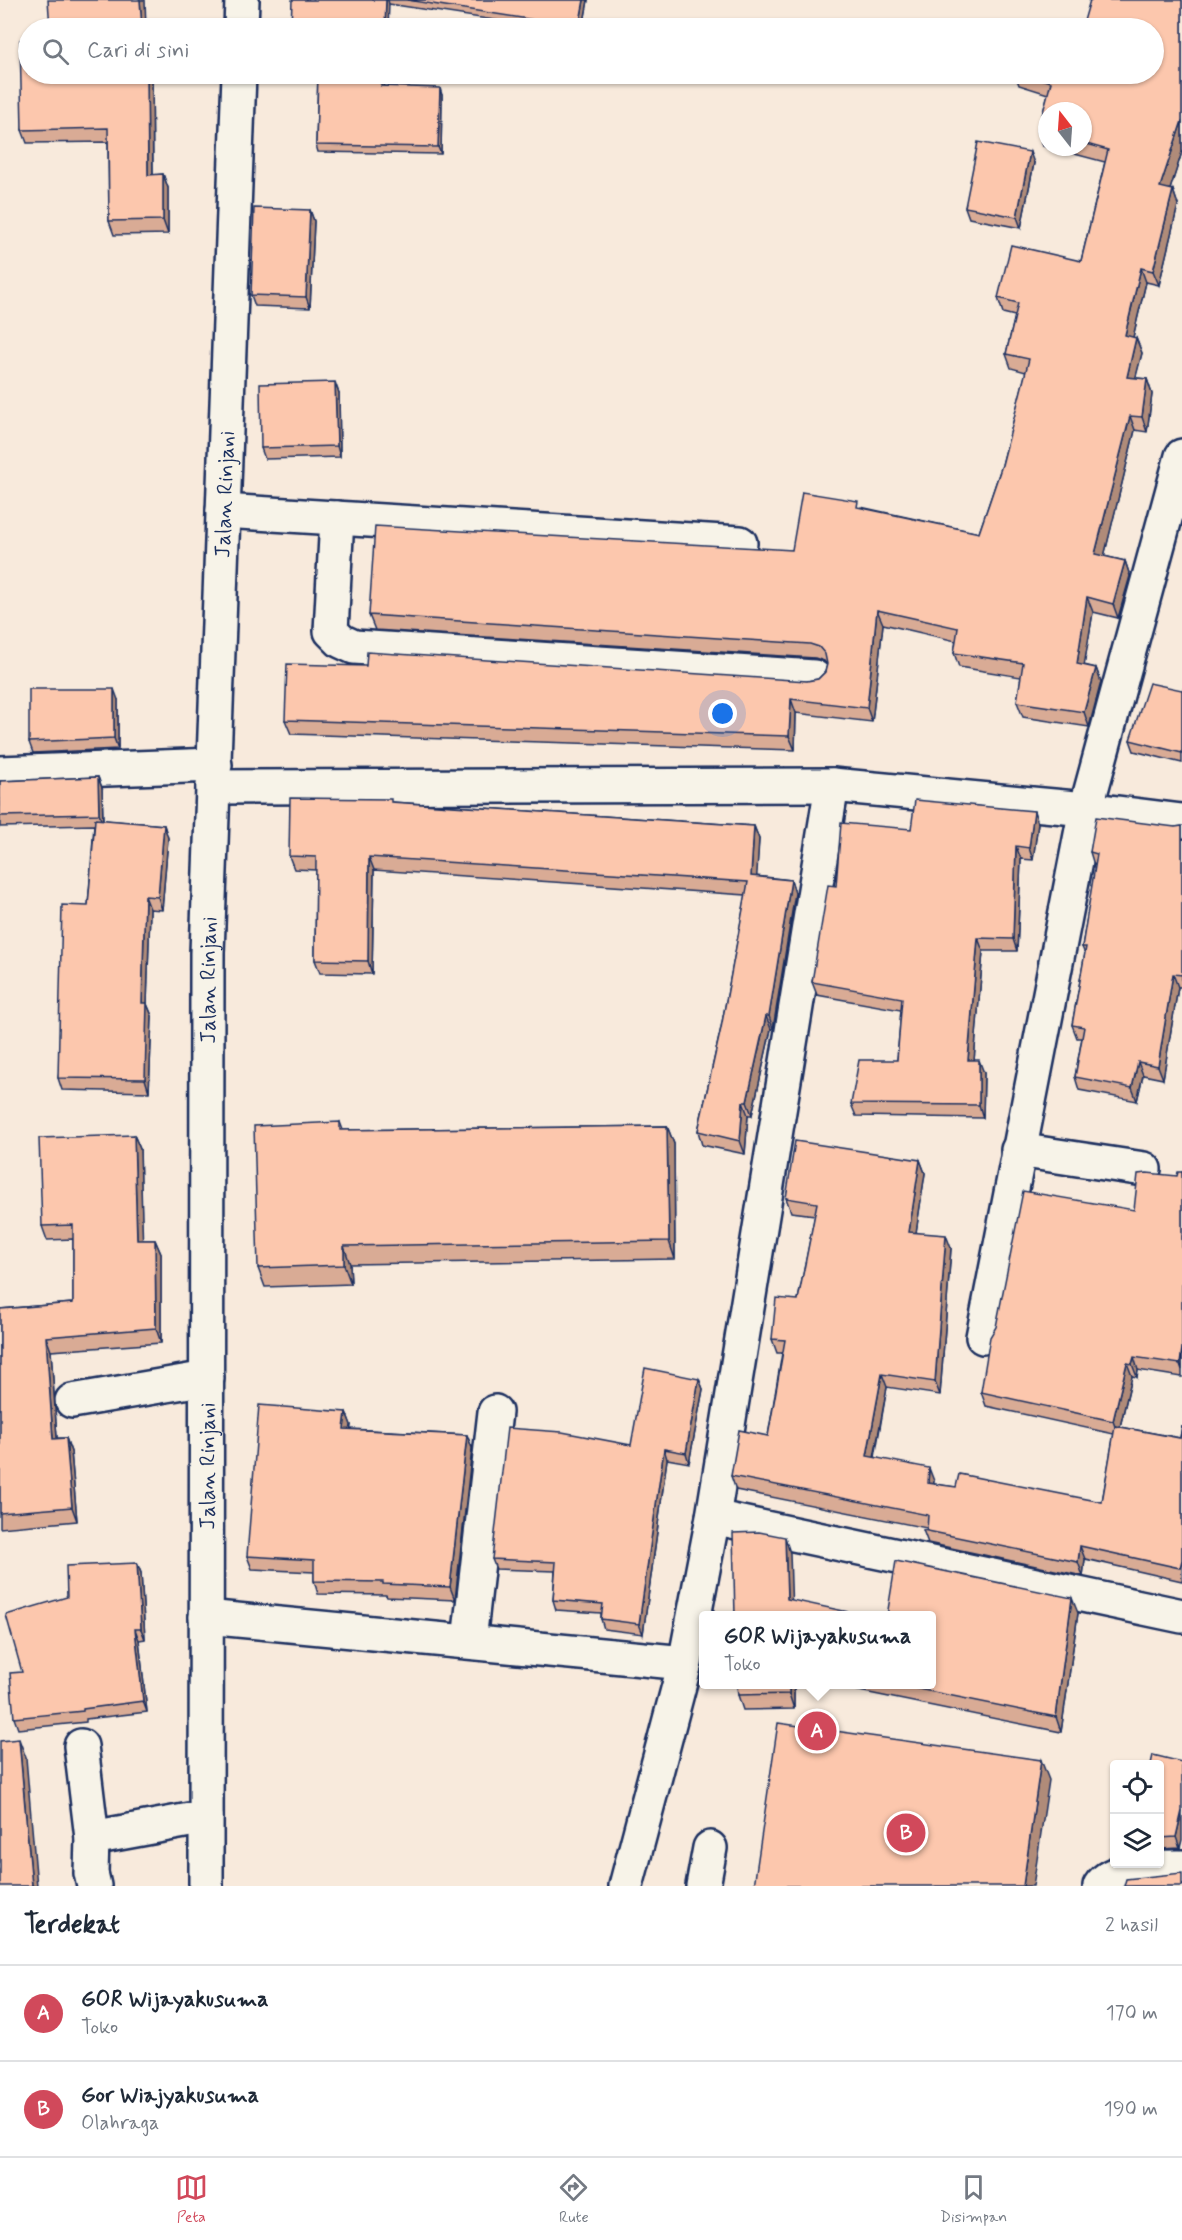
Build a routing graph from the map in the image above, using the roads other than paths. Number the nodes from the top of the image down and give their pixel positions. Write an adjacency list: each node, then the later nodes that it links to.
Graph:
1 (242, 0): 2 (street)
2 (241, 18)
3 (239, 84): 5 (street, Jalan Rinjani)
4 (1182, 456): 12 (street)
5 (223, 511): 6 (street); 10 (street, Jalan Rinjani)
6 (337, 518): 7 (street); 8 (street)
7 (740, 543)
8 (814, 677)
9 (0, 772): 10 (street)
10 (214, 776): 11 (street); 17 (street, Jalan Rinjani)
11 (832, 785): 12 (street); 20 (street)
12 (1086, 809): 13 (street); 14 (street)
13 (1182, 821)
14 (1018, 1150): 15 (street); 16 (street)
15 (1144, 1170)
16 (983, 1337)
17 (207, 1377): 18 (street); 22 (street, Jalan Rinjani)
18 (72, 1401)
19 (495, 1412): 23 (street)
20 (713, 1518): 21 (street); 24 (street)
21 (1182, 1616)
22 (206, 1617): 23 (street); 26 (street, Jalan Rinjani)
23 (469, 1641): 24 (street)
24 (685, 1663): 32 (street)
25 (81, 1746): 27 (street)
26 (206, 1817): 27 (street); 31 (street, Jalan Rinjani)
27 (92, 1838): 30 (street)
28 (710, 1848): 33 (street)
29 (1182, 1867): 34 (street)
30 (94, 1886)
31 (206, 1886)
32 (626, 1886)
33 (703, 1886)
34 (1100, 1886)

